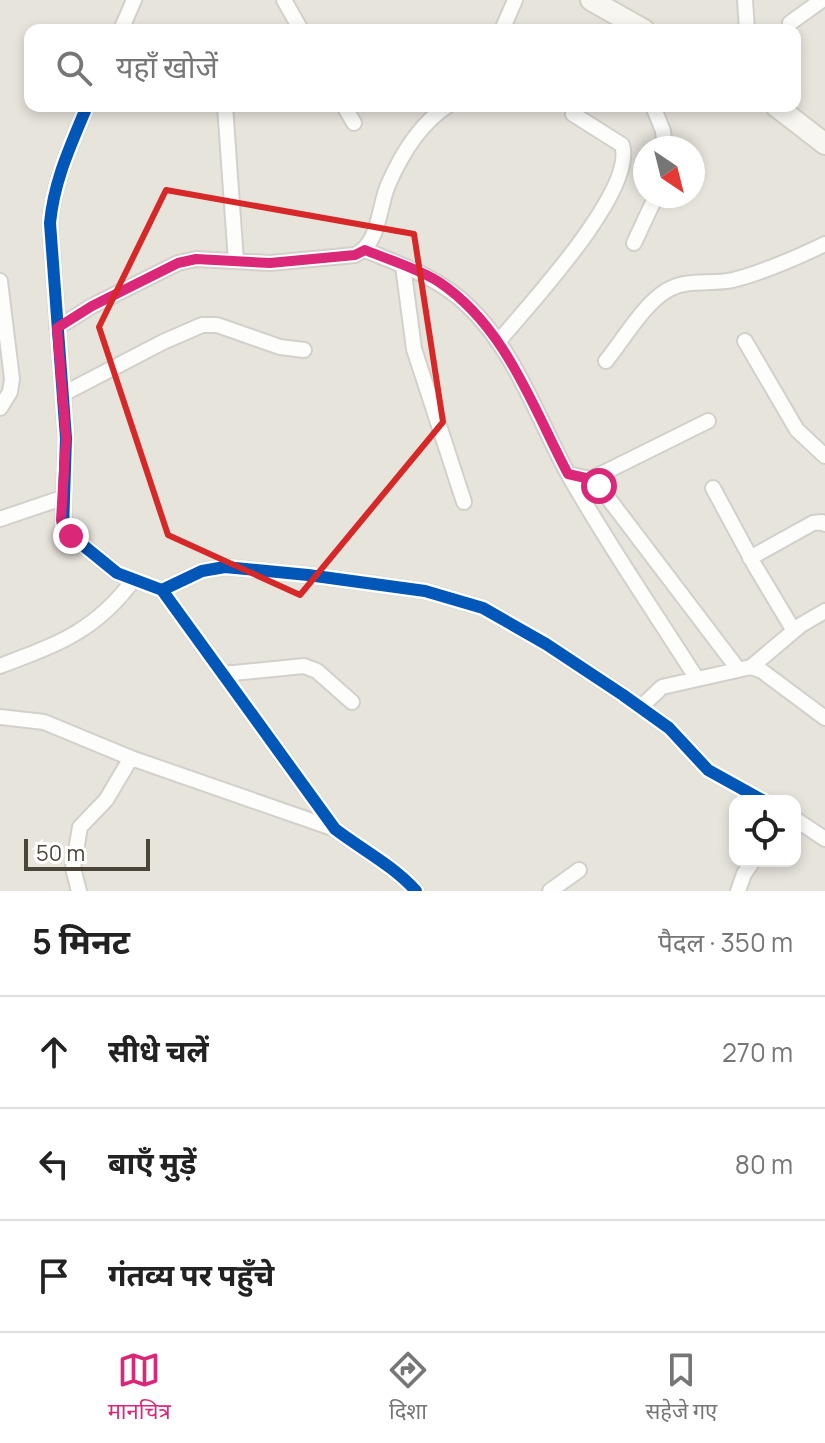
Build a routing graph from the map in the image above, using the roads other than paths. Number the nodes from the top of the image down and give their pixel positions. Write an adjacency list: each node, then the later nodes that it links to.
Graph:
1 (134, 0): 8 (street)
2 (284, 0): 9 (street)
3 (515, 0): 10 (street)
4 (591, 0): 11 (street)
5 (745, 0): 12 (street)
6 (822, 0): 7 (street)
7 (790, 23)
8 (124, 24)
9 (298, 24)
10 (505, 24)
11 (632, 24)
12 (748, 24)
13 (85, 112): 30 (street)
14 (225, 112): 27 (street)
15 (348, 112): 20 (street)
16 (440, 112): 26 (street)
17 (655, 112): 21 (street)
18 (784, 112): 22 (street)
19 (573, 114): 32 (street)
20 (354, 123)
21 (664, 136)
22 (825, 144)
23 (650, 208): 24 (street)
24 (634, 243)
25 (825, 244): 34 (street)
26 (365, 250): 27 (street); 28 (street)
27 (236, 261): 30 (street)
28 (403, 266): 32 (street); 43 (street)
29 (0, 281): 36 (street)
30 (57, 328): 35 (street)
31 (745, 341): 38 (street)
32 (498, 342): 40 (street)
33 (304, 350): 35 (street)
34 (606, 361)
35 (63, 394): 42 (street)
36 (0, 408)
37 (708, 421): 39 (street)
38 (825, 456)
39 (590, 479): 40 (street); 52 (street)
40 (572, 480): 54 (street)
41 (713, 488): 46 (street)
42 (62, 498): 44 (street); 47 (street)
43 (464, 502)
44 (0, 519)
45 (825, 524): 46 (street)
46 (750, 558): 50 (street)
47 (134, 579): 48 (street); 51 (street)
48 (162, 590): 53 (street); 56 (street)
49 (825, 611): 50 (street)
50 (794, 631): 52 (street)
51 (0, 666)
52 (745, 668): 54 (street); 58 (street)
53 (223, 674): 55 (street); 62 (street)
54 (697, 679): 56 (street)
55 (352, 702)
56 (640, 708): 60 (street)
57 (0, 717): 59 (street)
58 (825, 718)
59 (131, 758): 62 (street); 66 (street)
60 (753, 795)
61 (801, 823): 63 (street)
62 (335, 829): 67 (street)
63 (825, 839)
64 (749, 867): 69 (street)
65 (579, 870): 68 (street)
66 (79, 891)
67 (416, 891)
68 (550, 891)
69 (738, 891)

